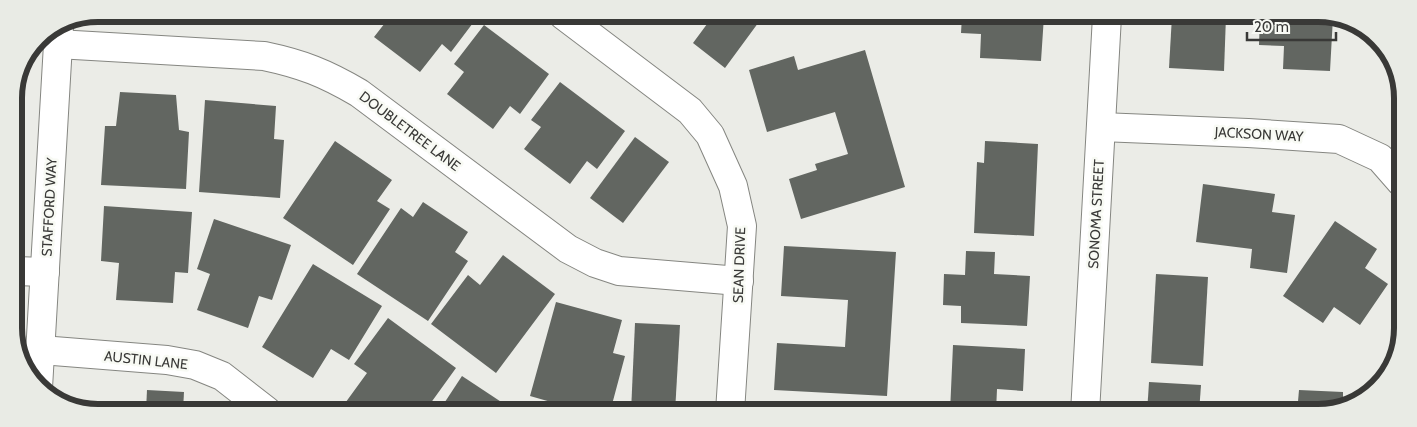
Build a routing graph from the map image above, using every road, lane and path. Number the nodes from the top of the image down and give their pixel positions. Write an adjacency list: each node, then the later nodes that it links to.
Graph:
1 (572, 22): 8 (street, SEAN DRIVE)
2 (1107, 22): 4 (street, SONOMA STREET)
3 (58, 35): 7 (street, STAFFORD WAY); 8 (street, DOUBLETREE LANE)
4 (1101, 127): 5 (street, JACKSON WAY); 13 (street, SONOMA STREET)
5 (1394, 174)
6 (22, 271): 7 (street)
7 (45, 272): 9 (street, STAFFORD WAY)
8 (739, 281): 12 (street, SEAN DRIVE)
9 (41, 350): 10 (street, STAFFORD WAY); 11 (street, AUSTIN LANE)
10 (39, 376)
11 (258, 404)
12 (731, 404)
13 (1086, 404)

